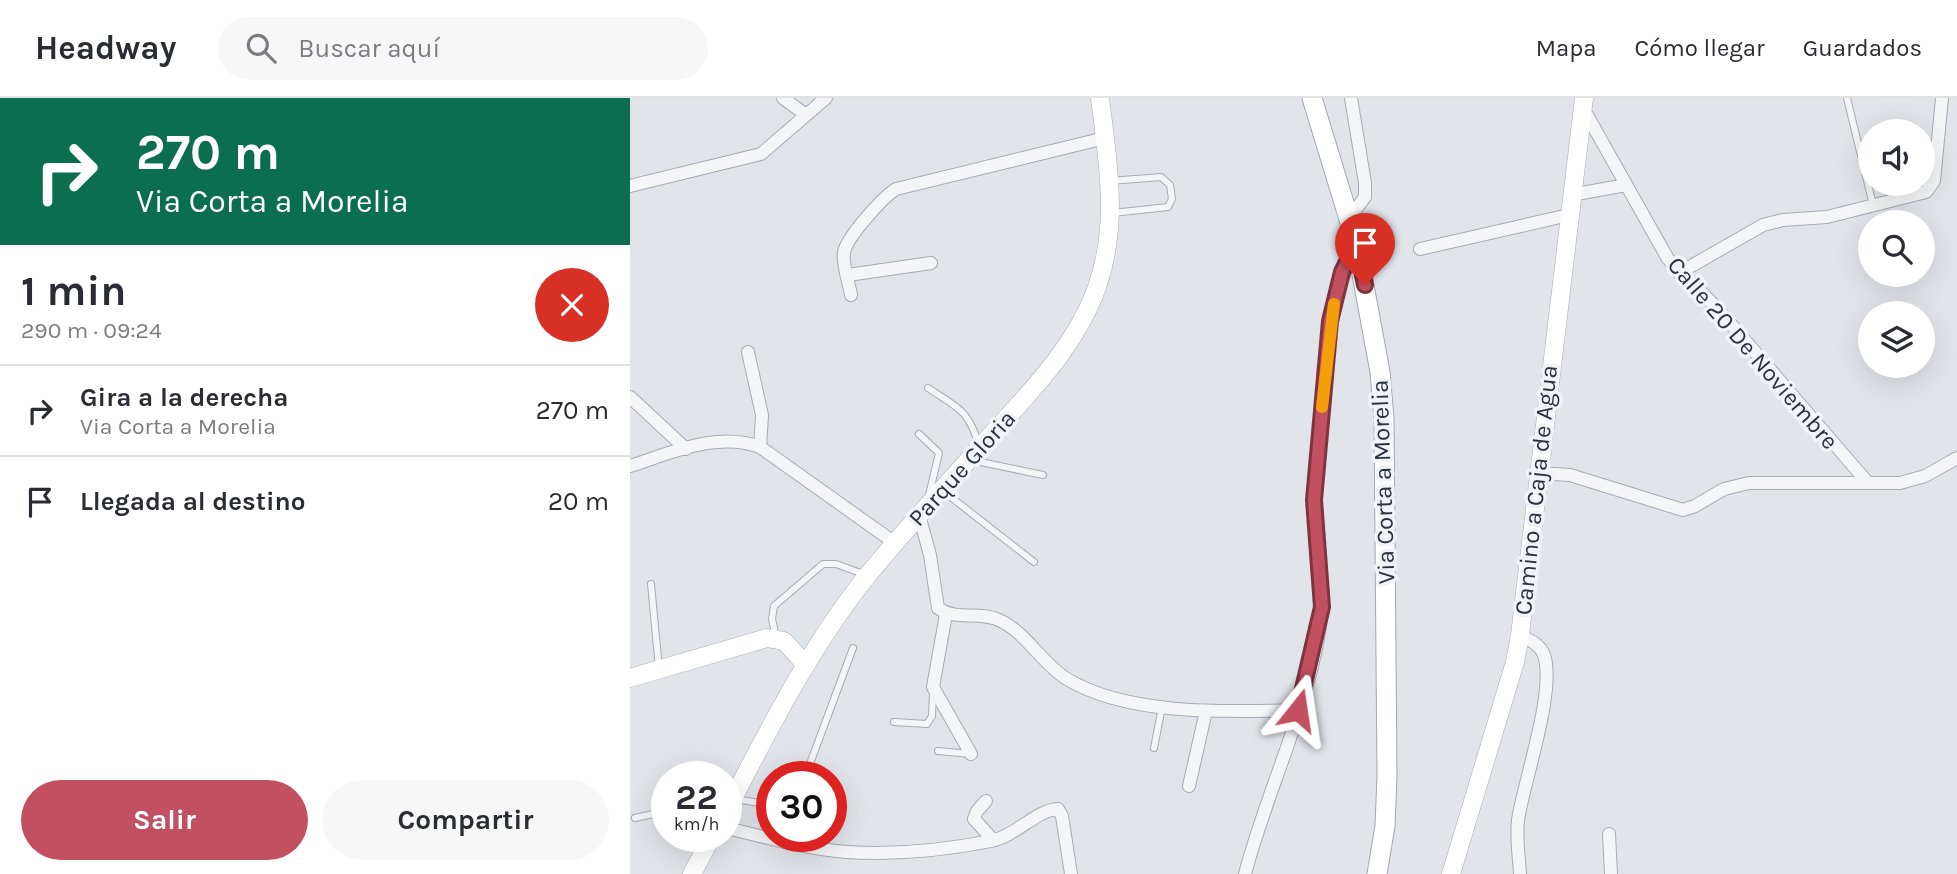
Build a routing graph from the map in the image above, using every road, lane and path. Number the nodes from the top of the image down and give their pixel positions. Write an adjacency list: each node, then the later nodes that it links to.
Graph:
1 (783, 98): 9 (street)
2 (826, 98): 9 (street)
3 (1100, 98): 10 (main road, Parque Gloria)
4 (1312, 98): 18 (main road, Via Corta a Morelia)
5 (1351, 98): 18 (street)
6 (1847, 98): 15 (lane)
7 (1942, 98): 15 (street)
8 (1584, 103): 12 (street, Calle 20 De Noviembre); 14 (main road, Camino a Caja de Agua)
9 (806, 115): 13 (street)
10 (1105, 138): 11 (main road, Parque Gloria); 23 (street)
11 (1110, 181): 16 (main road, Parque Gloria); 16 (lane)
12 (1626, 185): 14 (street); 22 (street, Calle 20 De Noviembre)
13 (630, 186)
14 (1571, 195): 17 (main road, Camino a Caja de Agua)
15 (1873, 207): 22 (street)
16 (1111, 214): 31 (main road, Parque Gloria)
17 (1569, 215): 20 (street); 34 (main road, Camino a Caja de Agua)
18 (1350, 217): 19 (main road, Via Corta a Morelia)
19 (1356, 243): 52 (street); 71 (main road, Via Corta a Morelia)
20 (1420, 249)
21 (931, 263): 23 (street)
22 (1679, 273): 36 (street, Calle 20 De Noviembre)
23 (848, 275): 24 (street)
24 (851, 295)
25 (748, 352): 29 (street)
26 (928, 388): 31 (lane)
27 (630, 397): 30 (street)
28 (919, 434): 38 (lane)
29 (760, 447): 30 (street); 39 (street)
30 (686, 449): 33 (street)
31 (974, 454): 35 (lane); 37 (main road, Parque Gloria)
32 (1957, 458): 36 (street)
33 (630, 466)
34 (1538, 473): 36 (street); 44 (main road, Camino a Caja de Agua)
35 (1043, 475)
36 (1868, 483)
37 (942, 490): 38 (main road, Parque Gloria); 40 (lane)
38 (923, 511): 39 (main road, Parque Gloria); 43 (street)
39 (895, 543): 41 (main road, Parque Gloria)
40 (1034, 562)
41 (867, 576): 45 (lane); 47 (main road, Parque Gloria)
42 (651, 584): 48 (lane)
43 (946, 614): 50 (street); 51 (street)
44 (1520, 635): 72 (main road, Camino a Caja de Agua); 73 (street)
45 (776, 637): 47 (main road); 48 (main road)
46 (853, 648): 58 (lane)
47 (806, 665): 59 (main road, Parque Gloria)
48 (659, 669): 49 (main road)
49 (630, 678)
50 (933, 687): 54 (lane); 57 (street)
51 (1162, 707): 53 (street); 55 (lane)
52 (1298, 710): 53 (street); 70 (street)
53 (1206, 711): 60 (street)
54 (894, 722)
55 (1154, 748)
56 (938, 751): 57 (lane)
57 (971, 754)
58 (811, 761)
59 (742, 783)
60 (1189, 786)
61 (986, 800): 66 (street)
62 (651, 814): 63 (lane)
63 (635, 818)
64 (742, 831): 66 (street)
65 (1609, 834): 74 (street)
66 (993, 840): 69 (street)
67 (704, 852): 68 (main road)
68 (692, 874)
69 (1071, 874)
70 (1245, 874)
71 (1377, 874)
72 (1451, 874)
73 (1520, 874)
74 (1611, 874)

